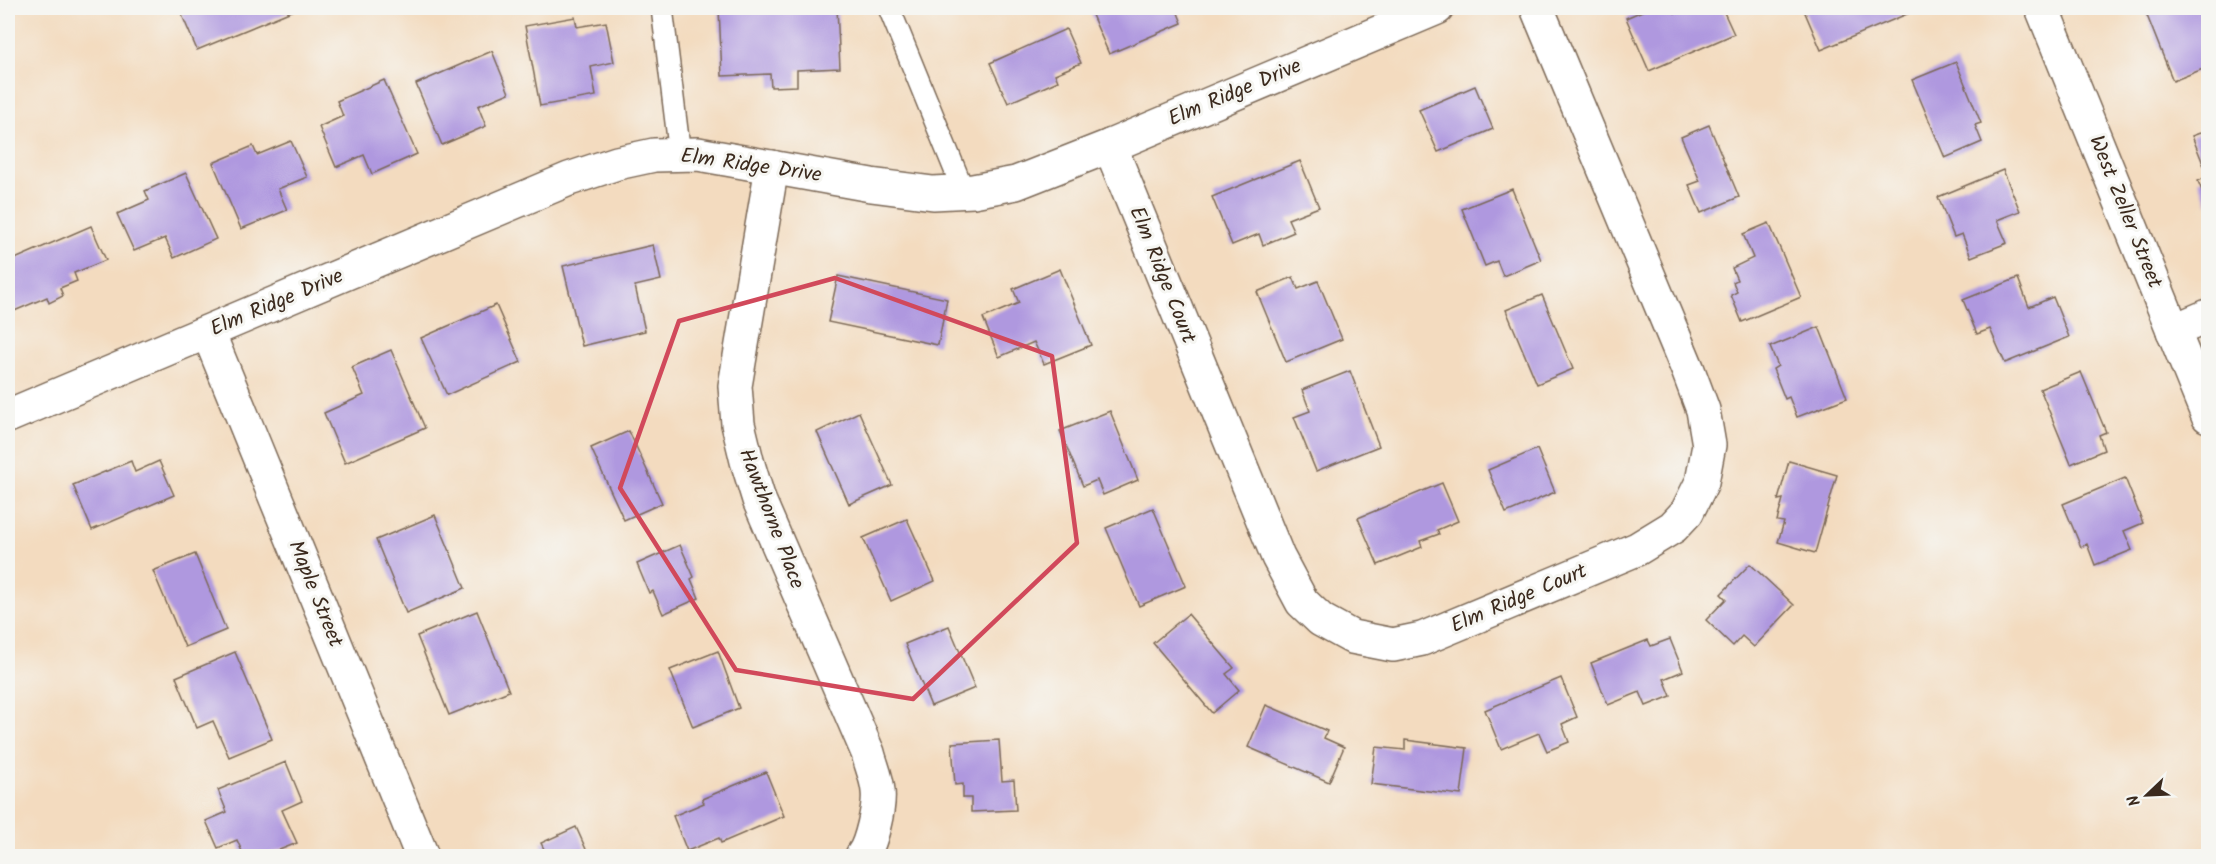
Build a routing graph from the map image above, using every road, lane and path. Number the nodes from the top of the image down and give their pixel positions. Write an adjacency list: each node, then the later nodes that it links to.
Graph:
1 (662, 8): 7 (lane)
2 (889, 8): 9 (lane)
3 (1437, 8): 6 (street, Elm Ridge Drive)
4 (1537, 8): 6 (street, Elm Ridge Court)
5 (2042, 8): 11 (street, West Zeller Street)
6 (1110, 146): 9 (street, Elm Ridge Drive)
7 (680, 155): 8 (street, Elm Ridge Drive); 12 (street, Elm Ridge Drive)
8 (772, 167): 9 (street, Elm Ridge Drive); 16 (street, Hawthorne Place)
9 (964, 192)
10 (2208, 316): 11 (street)
11 (2173, 331): 14 (street, West Zeller Street)
12 (208, 332): 13 (street, Elm Ridge Drive); 15 (street, Maple Street)
13 (8, 416)
14 (2208, 416)
15 (422, 856)
16 (862, 856)

